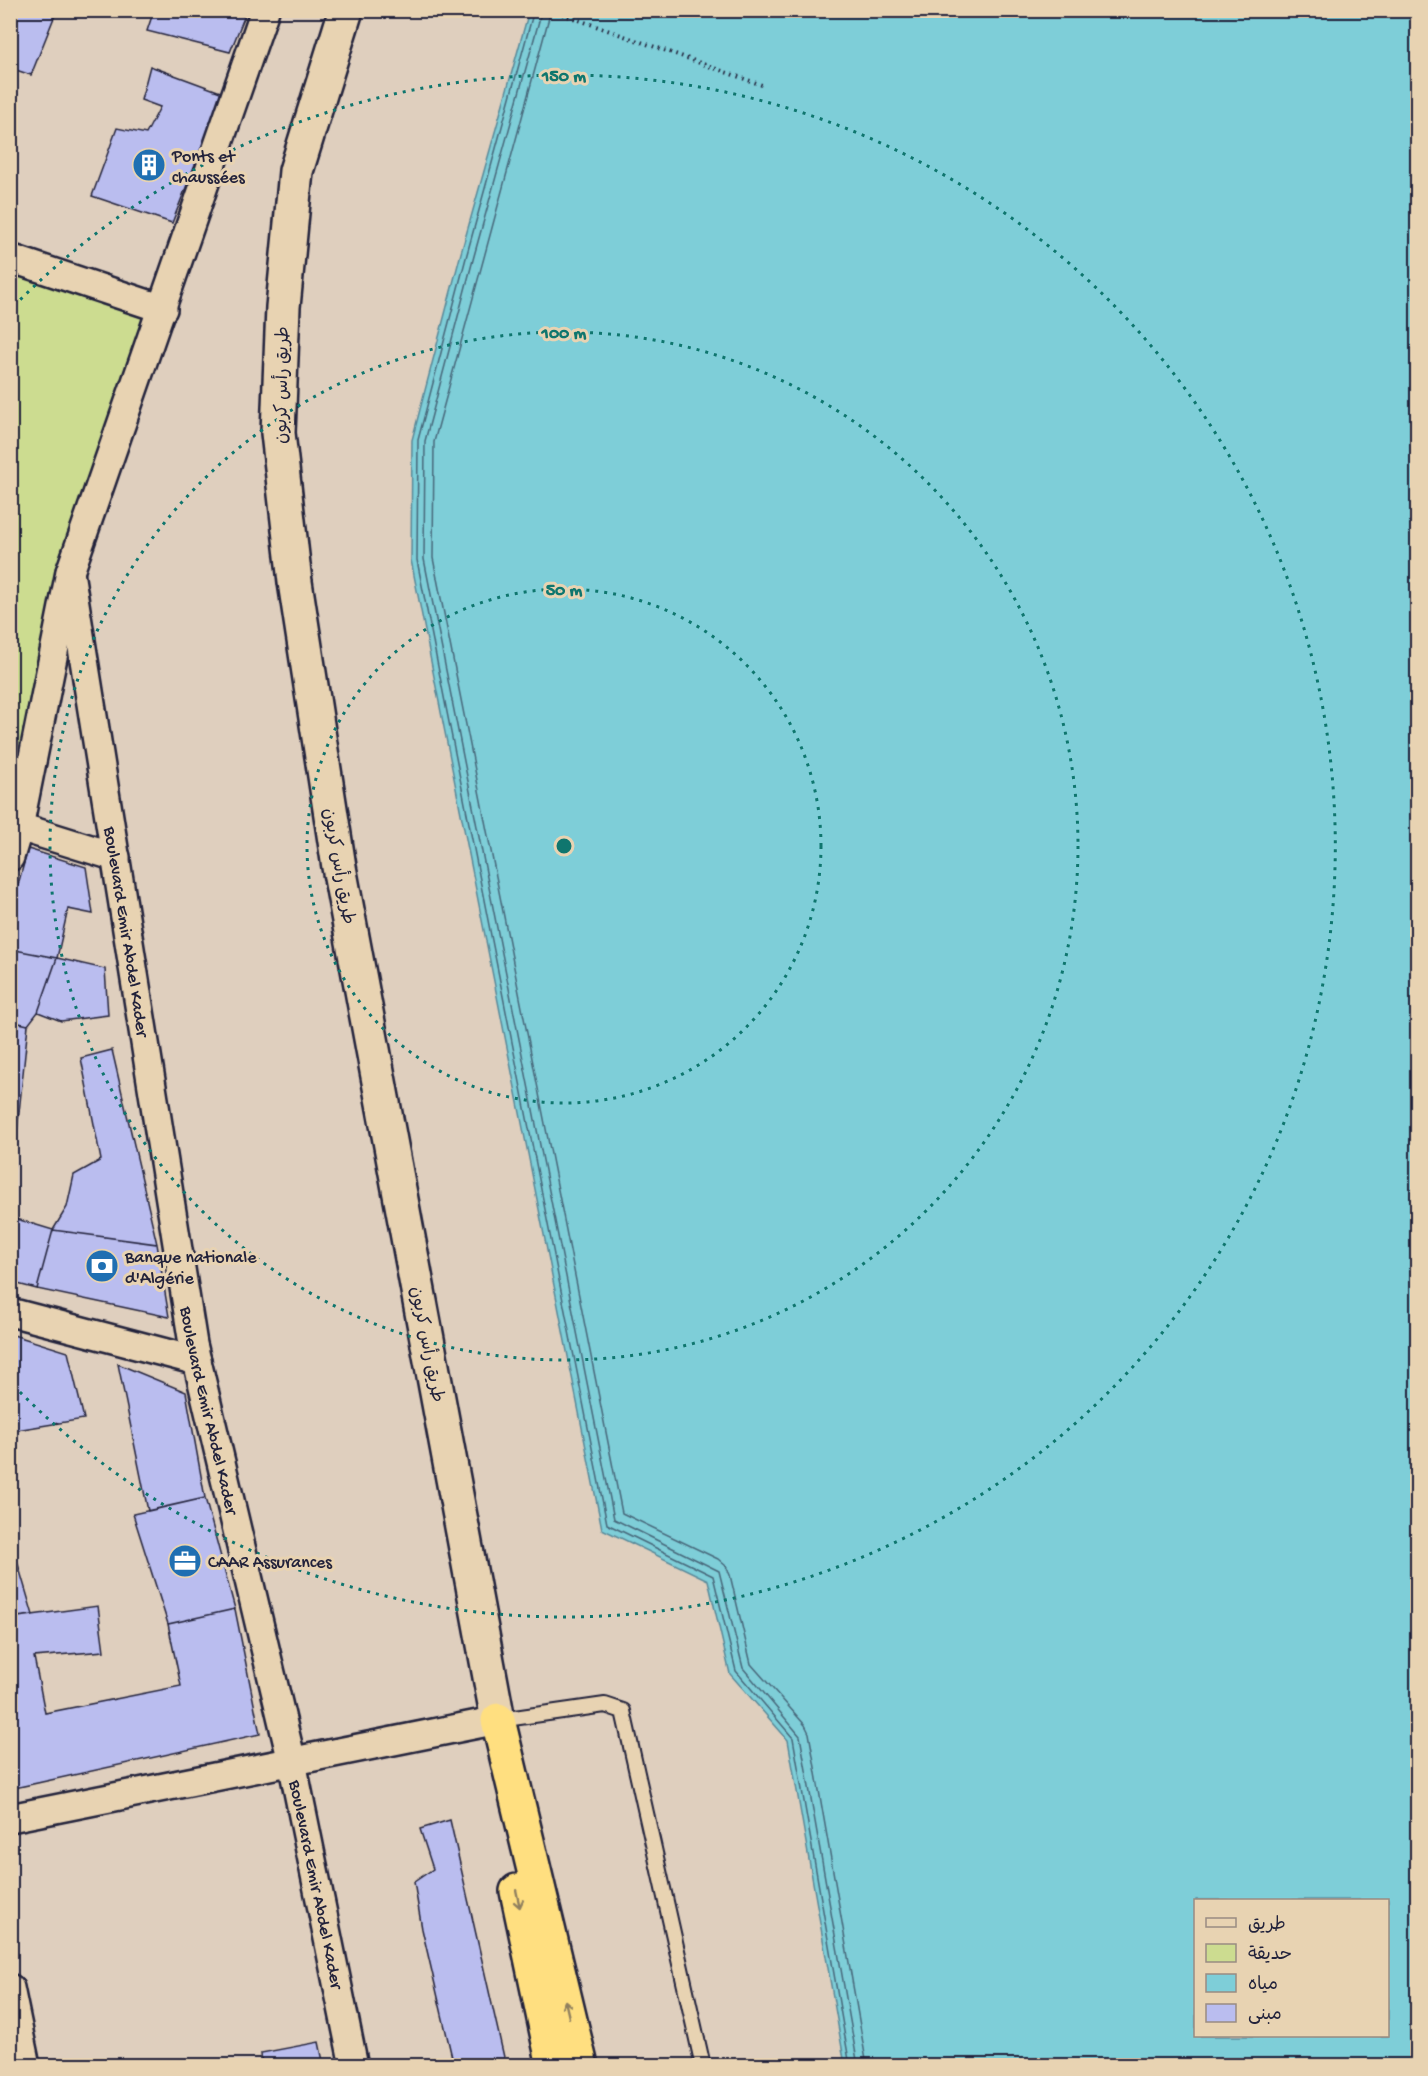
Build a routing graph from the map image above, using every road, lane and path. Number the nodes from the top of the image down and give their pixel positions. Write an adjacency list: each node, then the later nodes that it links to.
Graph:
1 (266, 10): 6 (street)
2 (346, 10): 13 (main road, طريق رأس كربون)
3 (551, 10): 4 (path)
4 (762, 85)
5 (10, 258): 6 (street)
6 (163, 309): 7 (street)
7 (70, 572): 8 (street); 10 (street, Boulevard Emir Abdel Kader)
8 (15, 825): 9 (street); 10 (street)
9 (10, 857)
10 (116, 857): 12 (street, Boulevard Emir Abdel Kader)
11 (10, 1312): 12 (street)
12 (197, 1361): 14 (street, Boulevard Emir Abdel Kader)
13 (498, 1720): 14 (street); 19 (highway, one-way to 19); 20 (highway, one-way to 13); 21 (lane)
14 (292, 1762): 15 (street); 18 (street, Boulevard Emir Abdel Kader)
15 (10, 1818)
16 (10, 1988): 17 (street)
17 (26, 2066)
18 (354, 2066)
19 (554, 2066)
20 (581, 2066)
21 (703, 2066)

